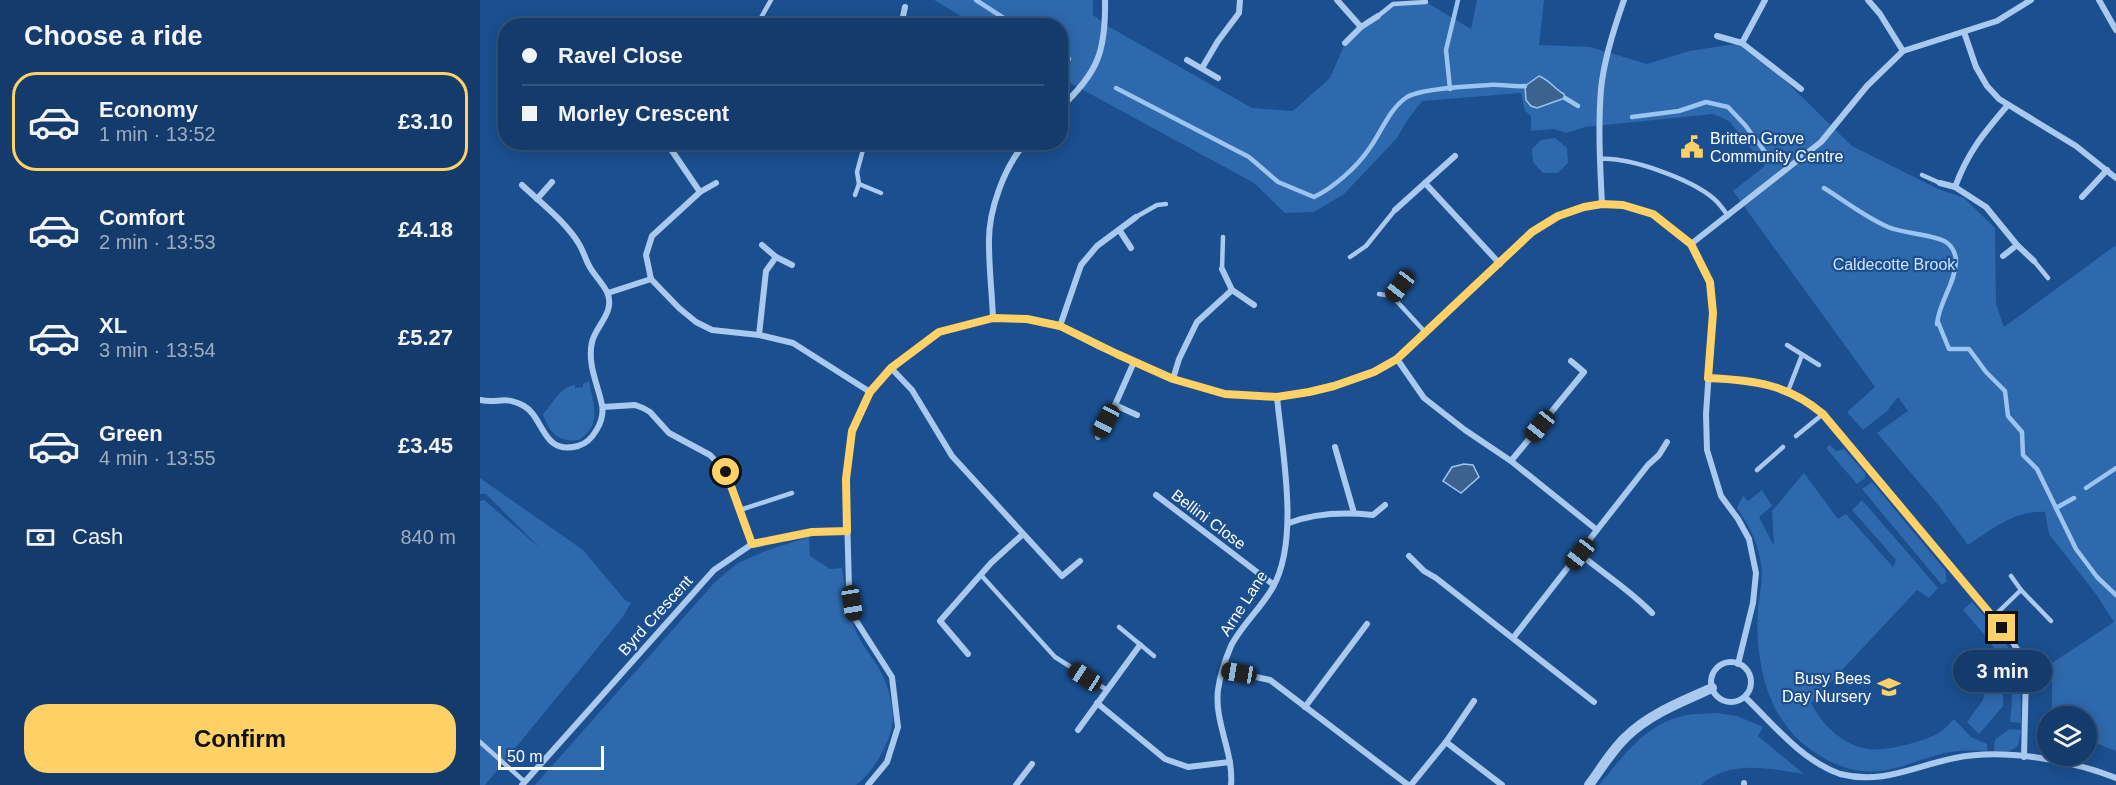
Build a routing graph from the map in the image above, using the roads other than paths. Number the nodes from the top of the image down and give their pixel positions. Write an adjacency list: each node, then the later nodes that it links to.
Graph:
1 (771, 0): 15 (lane)
2 (1105, 0): 28 (street)
3 (1240, 0): 25 (street)
4 (1337, 0): 17 (street)
5 (1624, 0): 34 (street)
6 (1765, 0): 22 (street)
7 (1868, 0): 23 (street)
8 (2018, 0): 13 (street)
9 (2031, 0): 13 (street)
10 (2099, 0): 18 (street)
11 (1426, 2): 14 (lane)
12 (906, 3): 16 (street)
13 (2022, 7): 19 (street)
14 (1378, 16): 17 (street)
15 (760, 18)
16 (903, 18)
17 (1361, 27): 21 (street)
18 (2116, 30)
19 (1964, 32): 23 (street); 29 (street)
20 (1717, 36): 22 (street)
21 (1345, 43)
22 (1742, 43): 27 (street)
23 (1903, 51): 53 (street)
24 (1187, 60): 25 (street)
25 (1202, 68): 26 (street)
26 (1218, 78)
27 (1801, 89)
28 (1068, 101)
29 (2007, 106): 35 (street); 44 (street)
30 (671, 150): 45 (street)
31 (863, 150): 42 (lane)
32 (1019, 150): 76 (street)
33 (1455, 156): 40 (street)
34 (1600, 159): 51 (street); 53 (lane)
35 (2107, 170): 37 (street); 48 (street)
36 (1922, 175): 41 (lane)
37 (2116, 178)
38 (552, 182): 49 (street)
39 (716, 183): 45 (street)
40 (1425, 183): 52 (street); 65 (street)
41 (1940, 183): 44 (street)
42 (860, 184): 46 (lane); 47 (lane)
43 (522, 185): 49 (street)
44 (1955, 187): 58 (street)
45 (700, 192): 69 (street)
46 (881, 193)
47 (855, 195)
48 (2082, 197)
49 (537, 199): 72 (street)
50 (1166, 204): 54 (lane)
51 (1602, 204): 57 (street); 65 (street)
52 (1395, 210): 63 (lane)
53 (1728, 216): 57 (street)
54 (1136, 218): 55 (street)
55 (1120, 231): 60 (street); 77 (street)
56 (1223, 237): 67 (lane)
57 (1691, 244): 87 (street)
58 (2017, 244): 61 (street); 64 (street)
59 (762, 245): 62 (street)
60 (1131, 248)
61 (2003, 256)
62 (776, 257): 66 (street); 79 (street)
63 (1350, 257)
64 (2034, 261): 68 (lane)
65 (1500, 264): 78 (street)
66 (792, 265)
67 (1222, 269): 71 (street)
68 (2048, 278)
69 (651, 279): 72 (street); 79 (street)
70 (1400, 286): 74 (lane)
71 (1232, 290): 75 (street); 88 (street)
72 (608, 294): 94 (street)
73 (1379, 294): 74 (lane)
74 (1392, 296): 78 (lane)
75 (1254, 305)
76 (993, 318): 77 (street); 86 (street)
77 (1060, 326): 84 (street)
78 (1425, 332): 82 (street)
79 (759, 335): 90 (street)
80 (1788, 345): 81 (lane)
81 (1802, 355): 85 (lane); 89 (lane)
82 (1397, 359): 91 (street); 102 (street)
83 (1571, 361): 102 (street)
84 (1134, 362): 88 (street); 93 (street)
85 (1819, 365)
86 (891, 368): 90 (street); 112 (street)
87 (1708, 378): 89 (street); 130 (street)
88 (1173, 379): 91 (street)
89 (1788, 391): 95 (street)
90 (870, 392): 111 (street)
91 (1277, 397): 109 (street, Arne Lane)
92 (480, 400): 94 (street)
93 (1115, 405): 96 (street); 98 (street)
94 (603, 407): 107 (street)
95 (1823, 414): 97 (lane); 122 (street)
96 (1137, 415)
97 (1796, 436)
98 (1098, 437)
99 (1666, 442): 110 (street)
100 (1335, 447): 108 (street)
101 (1784, 447): 103 (lane)
102 (1511, 461): 110 (street)
103 (1757, 470)
104 (792, 493): 107 (lane)
105 (1156, 495): 119 (street, Bellini Close)
106 (1385, 505): 108 (street)
107 (740, 510): 113 (street)
108 (1354, 513): 109 (street)
109 (1288, 523): 119 (street, Arne Lane)
110 (1597, 530): 114 (street)
111 (847, 531): 113 (street, Byrd Crescent); 147 (street)
112 (1023, 534): 116 (street); 117 (street)
113 (752, 544): 146 (street, Byrd Crescent)
114 (1580, 554): 121 (street); 126 (street)
115 (1409, 556): 126 (street)
116 (1080, 561)
117 (981, 575): 128 (street); 133 (lane)
118 (2011, 576): 120 (lane)
119 (1274, 585): 131 (street, Arne Lane)
120 (2021, 591): 122 (lane); 123 (lane)
121 (1652, 613)
122 (1993, 617): 142 (street)
123 (2051, 621)
124 (1367, 624): 138 (street)
125 (1119, 627): 127 (lane)
126 (1514, 638): 136 (street)
127 (1140, 645): 129 (lane); 133 (street)
128 (968, 654)
129 (1154, 656)
130 (1738, 664): 132 (street); 134 (street)
131 (1222, 670): 138 (street); 143 (street, Arne Lane)
132 (1712, 688): 134 (street); 152 (street)
133 (1107, 690): 137 (street)
134 (1745, 697): 142 (street)
135 (1474, 701): 141 (street)
136 (1594, 702)
137 (1097, 703): 139 (street); 143 (street)
138 (1305, 707): 150 (street)
139 (1078, 730)
140 (480, 742): 146 (lane)
141 (1446, 742): 150 (street); 151 (street)
142 (2024, 757): 145 (street)
143 (1230, 762): 149 (street, Arne Lane)
144 (1032, 764): 148 (street)
145 (2116, 778)
146 (524, 783)
147 (868, 785)
148 (1016, 785)
149 (1231, 785)
150 (1410, 785)
151 (1502, 785)
152 (1590, 785)

